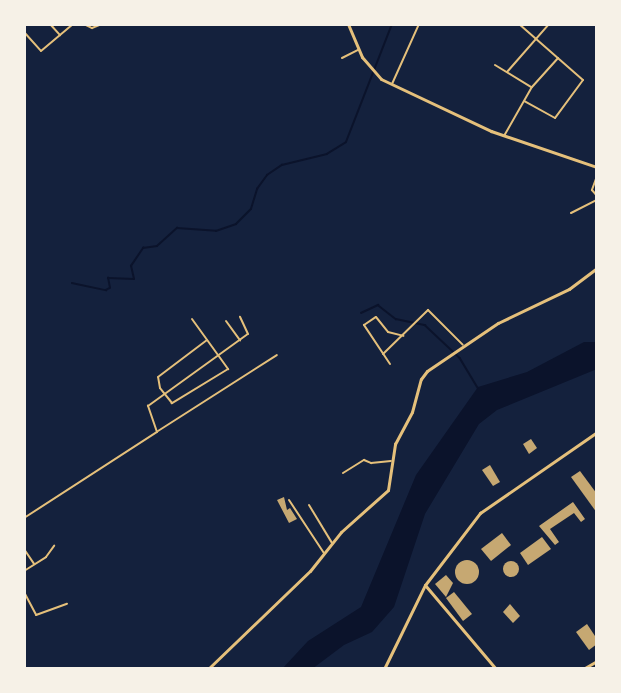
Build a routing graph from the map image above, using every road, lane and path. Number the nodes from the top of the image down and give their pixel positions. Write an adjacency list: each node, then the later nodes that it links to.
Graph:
1 (50, 24): 10 (street)
2 (73, 24): 10 (street)
3 (84, 24): 4 (street)
4 (102, 24)
5 (348, 24): 12 (street)
6 (419, 24): 17 (street)
7 (519, 24): 11 (street)
8 (549, 24): 11 (street)
9 (24, 32): 10 (street)
10 (61, 36)
11 (536, 38): 14 (street); 16 (street)
12 (358, 50): 13 (street); 17 (street)
13 (342, 58)
14 (558, 58): 18 (street); 19 (street)
15 (495, 65): 16 (street)
16 (507, 72): 18 (street)
17 (391, 84): 20 (street)
18 (532, 87): 19 (street)
19 (524, 101): 20 (street)
20 (504, 136): 21 (street)
21 (597, 167)
22 (597, 176): 23 (street)
23 (597, 195)
24 (597, 200): 25 (street)
25 (572, 213)
26 (597, 268): 33 (street)
27 (240, 317): 32 (street)
28 (192, 319): 31 (street)
29 (226, 321): 32 (street)
30 (404, 336): 33 (street); 35 (street); 35 (street)
31 (207, 340): 34 (street); 38 (street)
32 (240, 340): 34 (street)
33 (463, 345): 41 (street)
34 (219, 354): 38 (street); 38 (street)
35 (383, 354): 37 (street)
36 (277, 355): 39 (street)
37 (390, 364)
38 (163, 393): 39 (street)
39 (157, 432): 45 (street)
40 (597, 432): 52 (street)
41 (391, 461): 42 (street); 46 (street)
42 (343, 473)
43 (289, 500): 49 (street)
44 (309, 505): 46 (street)
45 (24, 518)
46 (332, 543): 49 (street)
47 (54, 546): 50 (street)
48 (24, 549): 50 (street)
49 (324, 553): 56 (street)
50 (35, 565): 51 (street)
51 (24, 571)
52 (424, 585): 57 (street); 58 (street)
53 (24, 592): 54 (street)
54 (68, 604)
55 (597, 661): 59 (street)
56 (208, 669)
57 (384, 669)
58 (496, 669)
59 (583, 669)

